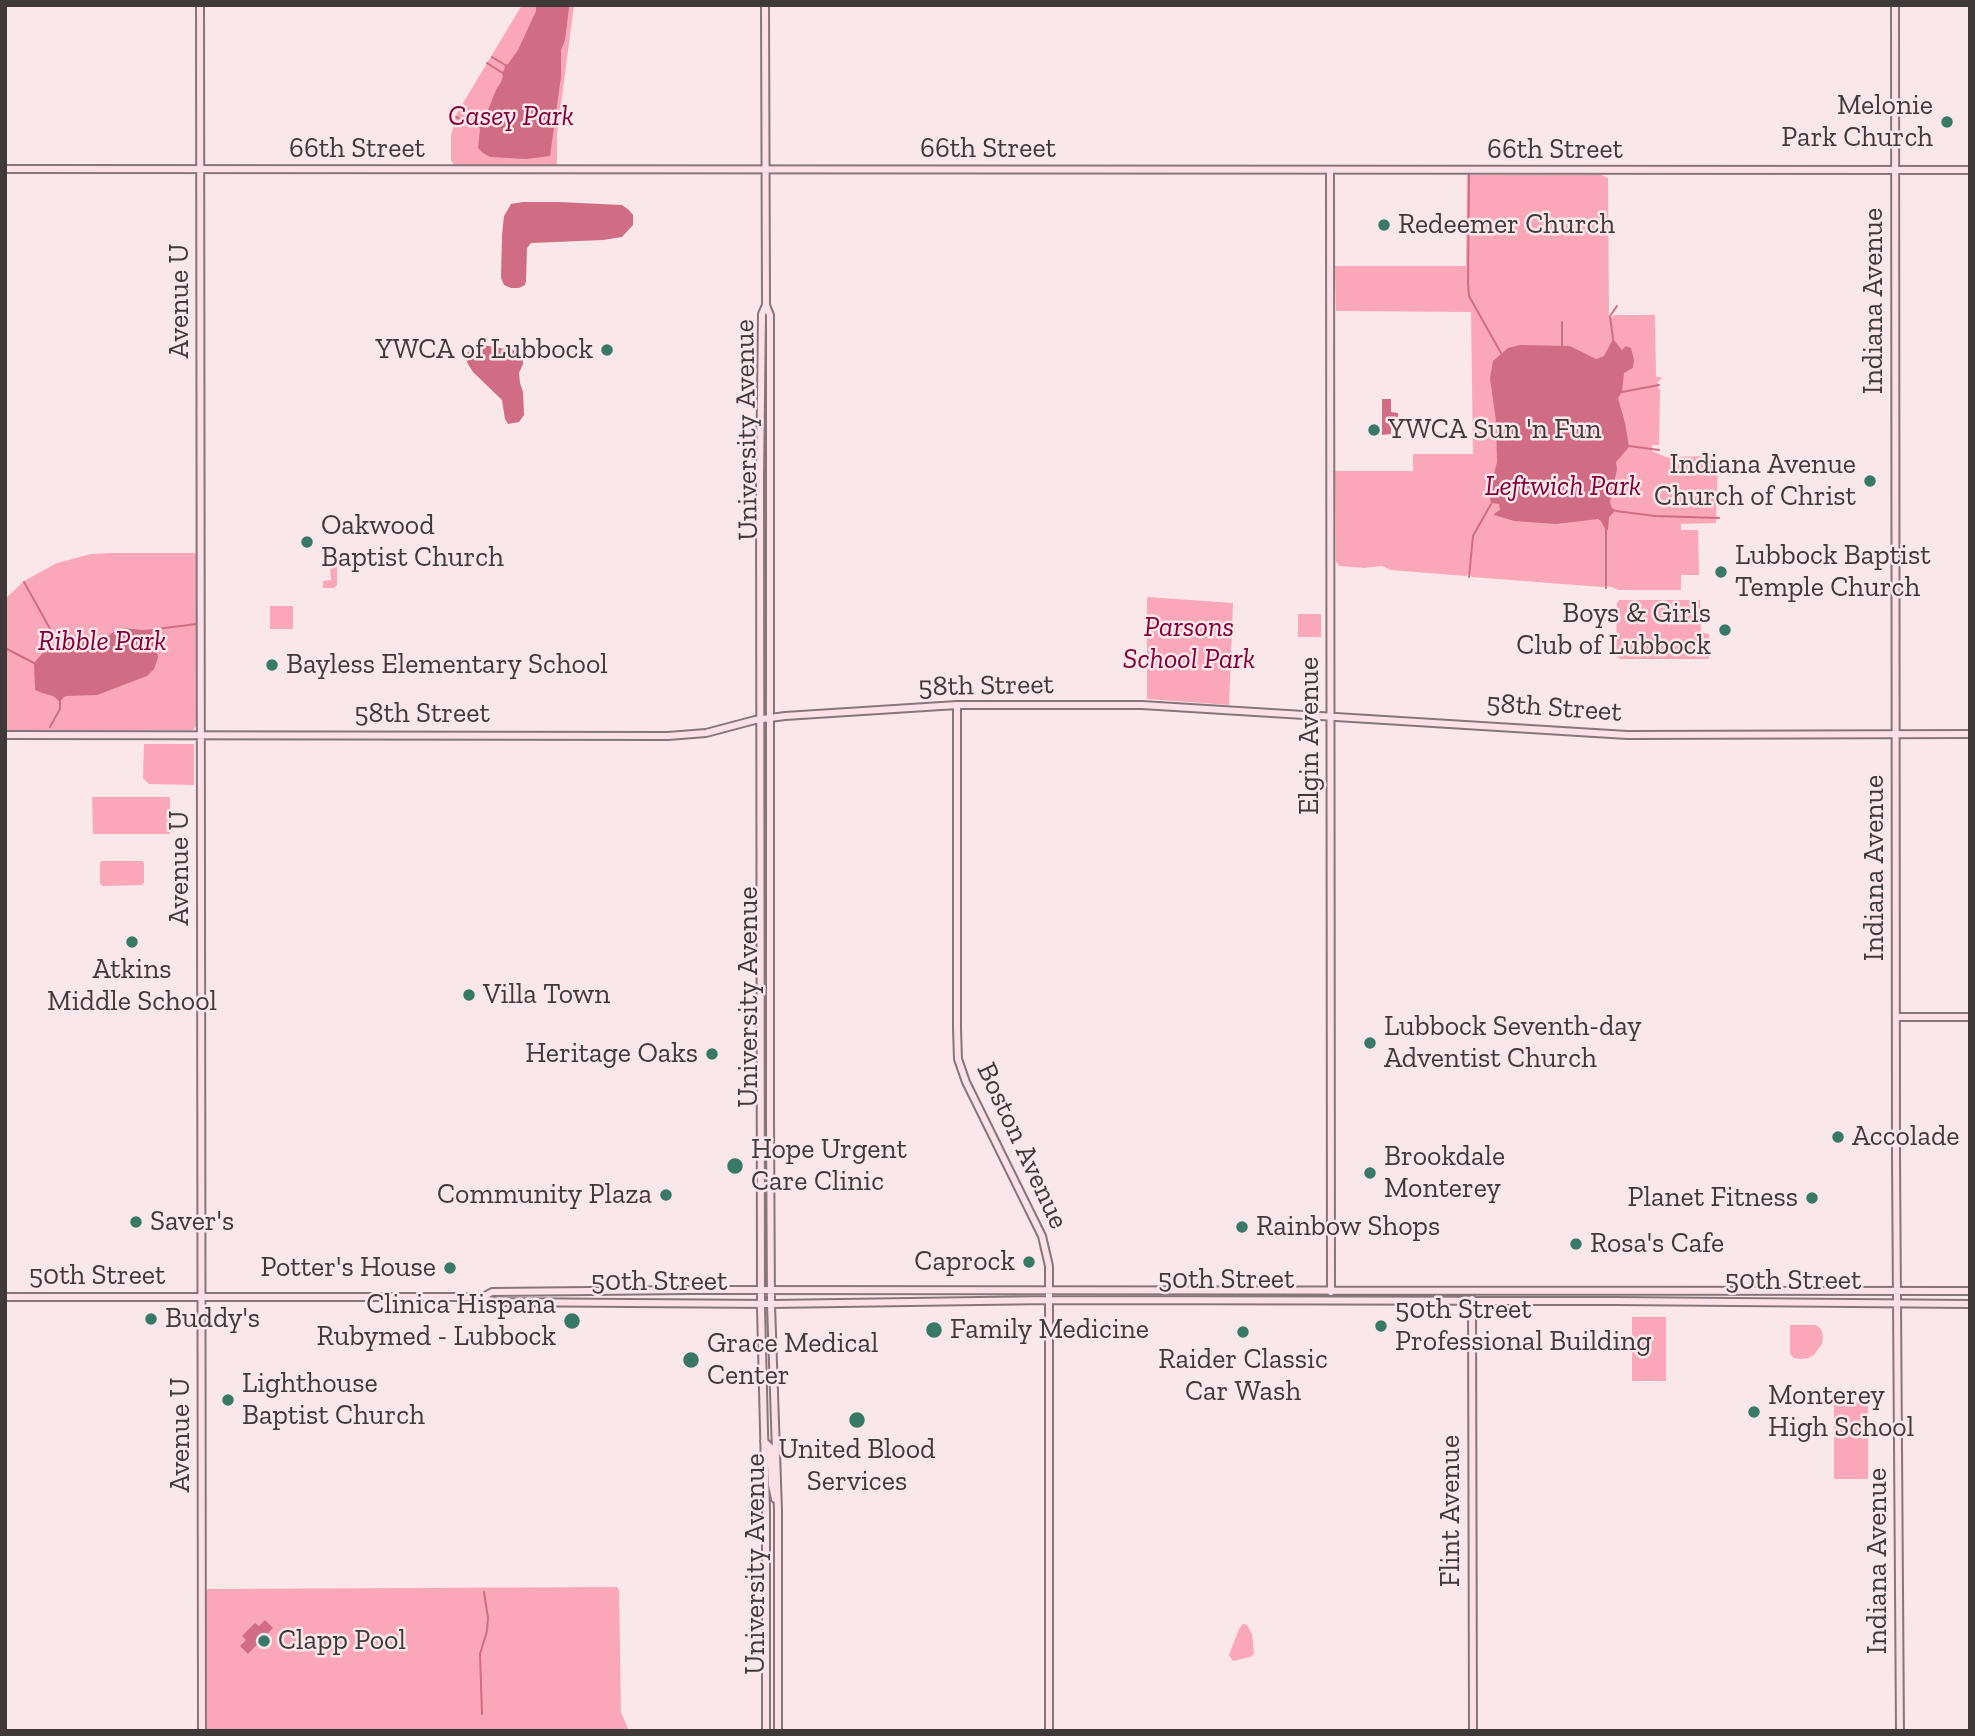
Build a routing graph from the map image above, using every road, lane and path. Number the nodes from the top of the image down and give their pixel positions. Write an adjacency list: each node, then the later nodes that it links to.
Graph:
1 (200, 5): 5 (main road, Avenue U)
2 (765, 5): 6 (main road, University Avenue)
3 (1895, 5): 8 (main road, Indiana Avenue)
4 (5, 169): 5 (main road, 66th Street)
5 (201, 169): 6 (main road, 66th Street); 17 (main road, Avenue U)
6 (765, 170): 7 (main road, 66th Street); 10 (main road, University Avenue)
7 (1331, 170): 8 (main road, 66th Street); 12 (main road, Elgin Avenue)
8 (1895, 170): 9 (main road, 66th Street); 15 (main road, Indiana Avenue)
9 (1970, 170)
10 (766, 305): 13 (main road, University Avenue); 14 (main road, University Avenue)
11 (957, 705): 12 (main road, 58th Street); 13 (main road, 58th Street); 23 (main road, Boston Avenue)
12 (1331, 716): 15 (main road, 58th Street); 26 (main road, Elgin Avenue)
13 (770, 718): 14 (main road, 58th Street); 22 (main road, University Avenue)
14 (761, 719): 17 (main road, 58th Street); 21 (main road, University Avenue)
15 (1896, 734): 16 (main road, 58th Street); 19 (main road, Indiana Avenue)
16 (1970, 734)
17 (201, 735): 18 (main road, 58th Street); 29 (main road, Avenue U)
18 (5, 736)
19 (1896, 1017): 20 (main road); 25 (main road, Indiana Avenue)
20 (1970, 1017)
21 (761, 1290): 22 (main road, 50th Street); 30 (main road, 50th Street); 34 (main road, University Avenue)
22 (771, 1290): 23 (main road, 50th Street); 36 (main road, University Avenue)
23 (1049, 1290): 26 (main road, 50th Street); 31 (main road, Boston Avenue)
24 (1472, 1290): 25 (main road, 50th Street); 26 (main road, 50th Street); 32 (main road, Flint Avenue)
25 (1897, 1290): 27 (main road, 50th Street); 35 (main road, Indiana Avenue)
26 (1331, 1291): 33 (main road, Elgin Avenue)
27 (1970, 1291)
28 (5, 1297): 29 (main road, 50th Street)
29 (202, 1297): 30 (main road, 50th Street); 42 (main road, Avenue U)
30 (483, 1297): 34 (main road, 50th Street)
31 (1049, 1300): 33 (main road, 50th Street); 36 (main road, 50th Street); 45 (main road, Boston Avenue)
32 (1472, 1300): 33 (main road, 50th Street); 35 (main road, 50th Street); 46 (main road, Flint Avenue)
33 (1331, 1301)
34 (761, 1303): 36 (main road, 50th Street); 39 (main road, University Avenue)
35 (1898, 1303): 37 (main road, 50th Street); 47 (main road, Indiana Avenue)
36 (771, 1304): 38 (main road, University Avenue)
37 (1970, 1304)
38 (774, 1386): 39 (main road); 41 (main road, University Avenue)
39 (762, 1387): 40 (main road, University Avenue)
40 (764, 1441): 41 (main road); 43 (main road, University Avenue)
41 (778, 1511): 44 (main road, University Avenue)
42 (202, 1731)
43 (766, 1731)
44 (778, 1731)
45 (1049, 1731)
46 (1473, 1731)
47 (1900, 1731)

